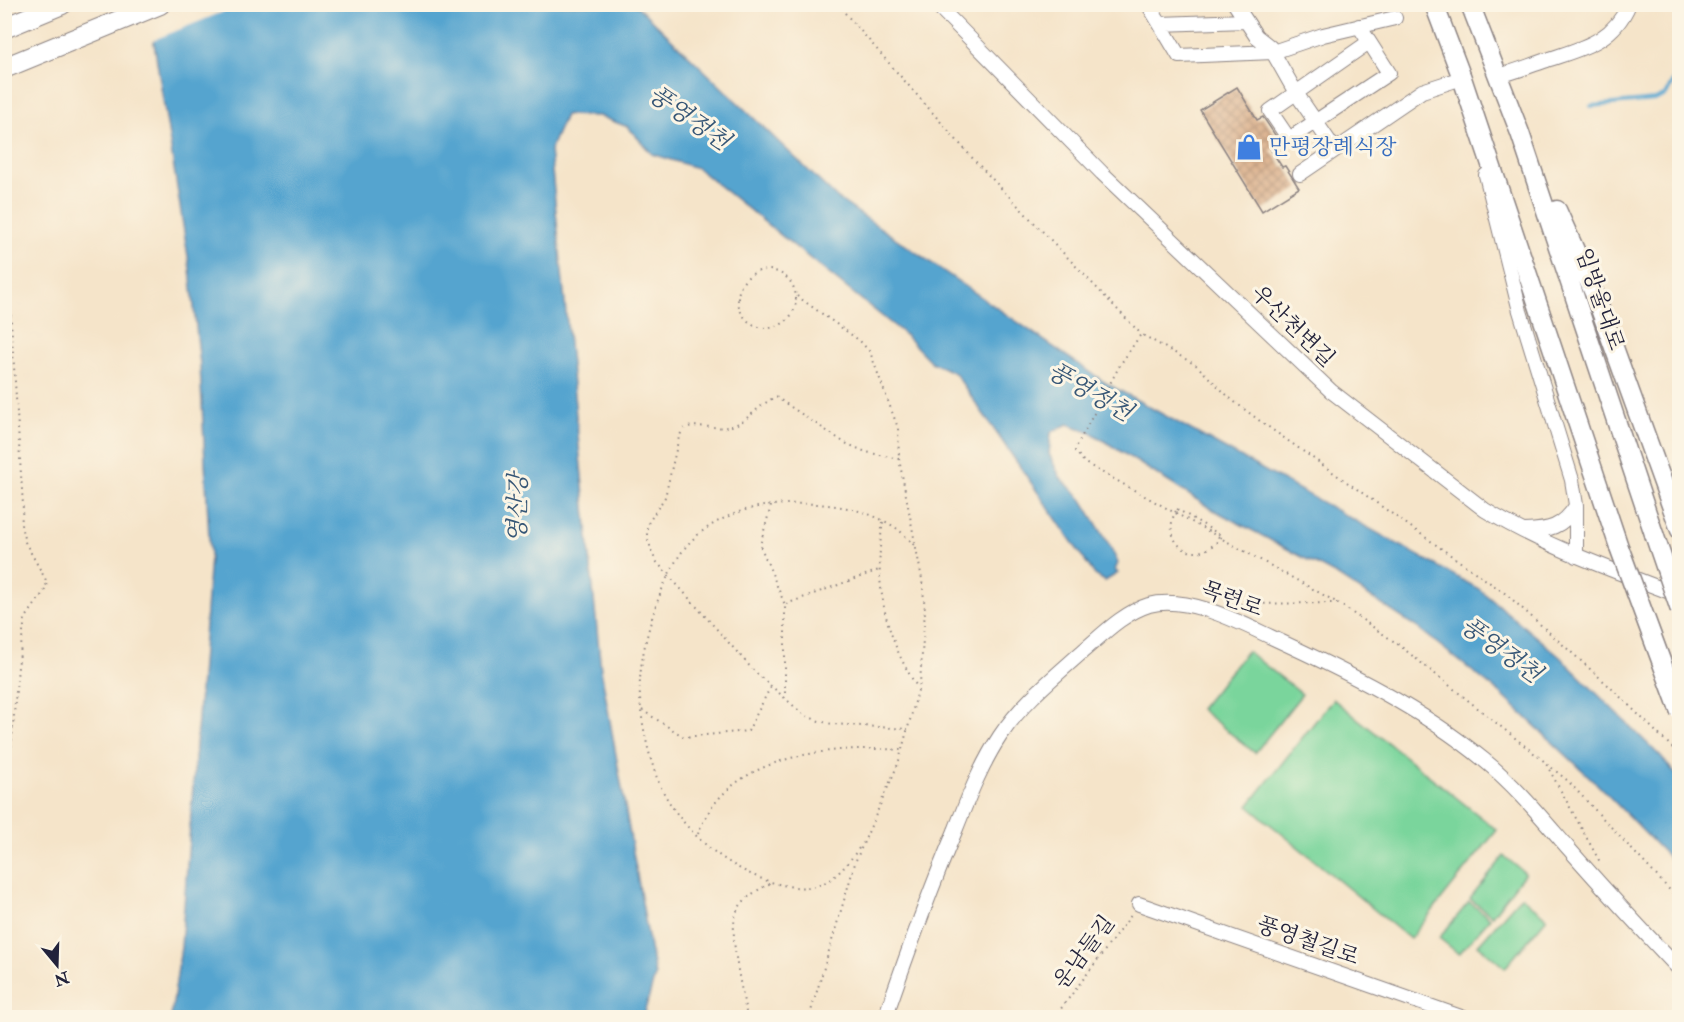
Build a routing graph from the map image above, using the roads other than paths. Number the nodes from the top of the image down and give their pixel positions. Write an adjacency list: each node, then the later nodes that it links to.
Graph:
1 (62, 4): 13 (highway)
2 (160, 4): 16 (highway)
3 (936, 4): 26 (street, 우산천변길)
4 (1148, 4): 11 (street)
5 (1235, 4): 10 (street)
6 (1434, 4): 18 (main road)
7 (1470, 4): 17 (main road, 임방울대로)
8 (1629, 4): 17 (street)
9 (1395, 18): 12 (street)
10 (1246, 21): 11 (street); 15 (street)
11 (1160, 24): 15 (street)
12 (1359, 26): 14 (street); 15 (street)
13 (4, 28)
14 (1369, 42): 19 (street); 20 (street)
15 (1273, 52): 19 (street)
16 (4, 68)
17 (1498, 76): 21 (main road, 임방울대로)
18 (1464, 83): 22 (street); 24 (street); 30 (main road, bridge)
19 (1296, 93): 20 (street); 20 (street)
20 (1315, 121): 22 (street)
21 (1520, 133): 25 (main road); 29 (main road, 임방울대로, bridge)
22 (1335, 150): 23 (street)
23 (1300, 174)
24 (1576, 506): 26 (street); 27 (street)
25 (1678, 526)
26 (1523, 531): 27 (street, 우산천변길)
27 (1576, 556): 28 (street, 우산천변길)
28 (1680, 596)
29 (1680, 610)
30 (1680, 712)
31 (1139, 904): 34 (street, 풍영철길로)
32 (1680, 970): 33 (street, 목련로)
33 (885, 1017)
34 (1464, 1017)

